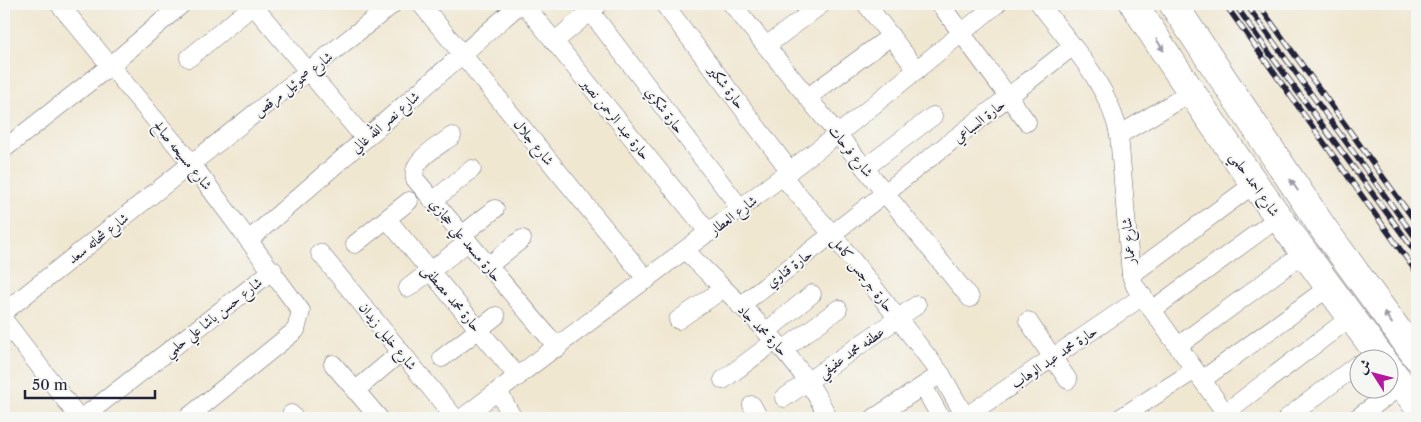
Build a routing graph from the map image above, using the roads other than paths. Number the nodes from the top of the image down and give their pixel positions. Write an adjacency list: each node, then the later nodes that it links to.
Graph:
1 (59, 4): 24 (street, شارع مسيحه صالح)
2 (182, 4): 24 (street)
3 (253, 4): 23 (street); 26 (street)
4 (393, 4): 26 (street, شارع صموئيل مرقص)
5 (421, 4): 22 (street, شارع جلال)
6 (522, 4): 19 (street, حارة عبد الرحمن نصير); 22 (street, شارع نصر الله غالي)
7 (664, 4): 40 (street, حارة شكير)
8 (732, 4): 20 (street, شارع فرحات)
9 (822, 4): 20 (street)
10 (866, 4): 18 (street)
11 (940, 4): 17 (street)
12 (997, 4): 17 (street, شارع العطار)
13 (1040, 4): 21 (street, شارع عمار)
14 (1134, 4): 27 (main road, شارع احمد حلمي, one-way to 27)
15 (1173, 4): 49 (main road, one-way to 15)
16 (594, 7): 19 (street); 46 (street, حارة شكري)
17 (962, 33): 25 (street, شارع العطار); 29 (street)
18 (891, 36): 25 (street); 28 (street)
19 (554, 42): 50 (street, حارة عبد الرحمن نصير)
20 (766, 46): 28 (street, شارع فرحات)
21 (1072, 48): 29 (street, حارة السباعي); 32 (street, شارع عمار)
22 (462, 54): 35 (street, شارع نصر الله غالي); 63 (street, شارع جلال)
23 (189, 58)
24 (110, 66): 36 (street); 37 (street, شارع مسيحه صالح)
25 (917, 70): 33 (street, شارع العطار)
26 (308, 73): 35 (street); 37 (street, شارع صموئيل مرقص)
27 (1190, 93): 32 (street); 41 (main road, شارع احمد حلمي)
28 (808, 97): 33 (street, شارع فرحات)
29 (1009, 97): 31 (street); 42 (street, حارة السباعي)
30 (933, 116): 38 (street)
31 (1027, 122)
32 (1119, 134): 62 (street, شارع عمار)
33 (838, 135): 38 (street, شارع فرحات); 40 (street, شارع العطار)
34 (452, 136): 44 (street, حارة مسعد علي حجازي)
35 (365, 139): 54 (street, شارع نصر الله غالي)
36 (4, 149)
37 (192, 164): 54 (street, شارع مسيحه صالح); 73 (street, شارع شحاته سعد)
38 (865, 168): 42 (street, شارع فرحات)
39 (472, 169): 44 (street)
40 (786, 174): 46 (street, شارع العطار); 51 (street, حارة جرجس كامل)
41 (1254, 184): 47 (main road, شارع احمد حلمي); 62 (street)
42 (886, 194): 51 (street, حارة قناوي); 68 (street, شارع فرحات)
43 (409, 201): 48 (street)
44 (433, 201): 52 (street, حارة مسعد علي حجازي)
45 (495, 209): 52 (street)
46 (741, 209): 50 (street, شارع العطار)
47 (1278, 218): 56 (main road, شارع احمد حلمي); 69 (street, حارة محمد عبد الوهاب)
48 (387, 219): 55 (street); 61 (street, حارة محمد مصطفى)
49 (1322, 228): 56 (main road); 86 (main road, one-way to 49)
50 (709, 233): 57 (street, شارع العطار)
51 (832, 235): 71 (street, حارة قناوي); 76 (street, حارة جرجس كامل)
52 (465, 238): 59 (street, حارة مسعد علي حجازي); 61 (street)
53 (522, 239): 59 (street)
54 (249, 240): 60 (street, شارع مسيحه صالح)
55 (355, 244)
56 (1301, 250): 64 (main road, شارع احمد حلمي); 82 (street)
57 (686, 251): 63 (street, شارع العطار); 66 (street, حارة محمد جاد)
58 (320, 253): 85 (street, شارع خليل زيدان)
59 (488, 266): 83 (street, حارة مسعد علي حجازي)
60 (273, 270): 104 (street, شارع حسن باشا علي حلمي); 105 (street, شارع مسيحه صالح)
61 (430, 271): 65 (street); 80 (street, حارة محمد مصطفى)
62 (1131, 275): 69 (street, شارع عمار)
63 (647, 280): 83 (street, شارع العطار)
64 (1329, 287): 75 (main road, شارع احمد حلمي); 91 (street)
65 (408, 288)
66 (723, 289): 71 (street, حارة محمد جاد); 78 (street)
67 (812, 294): 81 (street)
68 (970, 298)
69 (1148, 303): 82 (street, شارع عمار); 88 (street, حارة محمد عبد الوهاب)
70 (917, 305): 76 (street, عطفه محمد عفيفي)
71 (740, 306): 81 (street, حارة محمد جاد)
72 (838, 309): 81 (street)
73 (4, 312)
74 (496, 316): 80 (street)
75 (1351, 317): 84 (main road, شارع احمد حلمي); 103 (street)
76 (898, 319): 90 (street, حارة جرجس كامل); 95 (street, عطفه محمد عفيفي)
77 (4, 320): 104 (street)
78 (678, 320)
79 (1028, 321): 88 (street)
80 (478, 329): 87 (street); 92 (street, حارة محمد مصطفى)
81 (775, 341): 93 (street); 95 (street, حارة محمد جاد)
82 (1178, 346): 91 (street, شارع عمار)
83 (558, 348): 92 (street, شارع العطار)
84 (1372, 350)
85 (401, 352): 98 (street); 107 (street, شارع خليل زيدان)
86 (1417, 357)
87 (442, 358)
88 (1053, 358): 94 (street); 113 (street, حارة محمد عبد الوهاب)
89 (333, 364): 98 (street)
90 (941, 374): 96 (street); 113 (street, حارة جرجس كامل)
91 (1198, 375): 103 (street, شارع عمار); 114 (street)
92 (518, 377): 99 (street, شارع العطار)
93 (723, 380)
94 (1068, 380)
95 (807, 382): 100 (street, عطفه محمد عفيفي); 110 (street, حارة محمد جاد)
96 (923, 386): 102 (street); 112 (street)
97 (1348, 388): 115 (street)
98 (355, 390): 106 (street)
99 (498, 391): 108 (street, شارع العطار); 109 (street)
100 (784, 398)
101 (1367, 400): 116 (street)
102 (892, 413): 111 (street)
103 (1227, 416)
104 (80, 418)
105 (187, 418)
106 (379, 418)
107 (455, 418)
108 (462, 418)
109 (513, 418)
110 (828, 418)
111 (874, 418)
112 (941, 418)
113 (965, 418)
114 (1120, 418)
115 (1287, 418)
116 (1357, 418)

